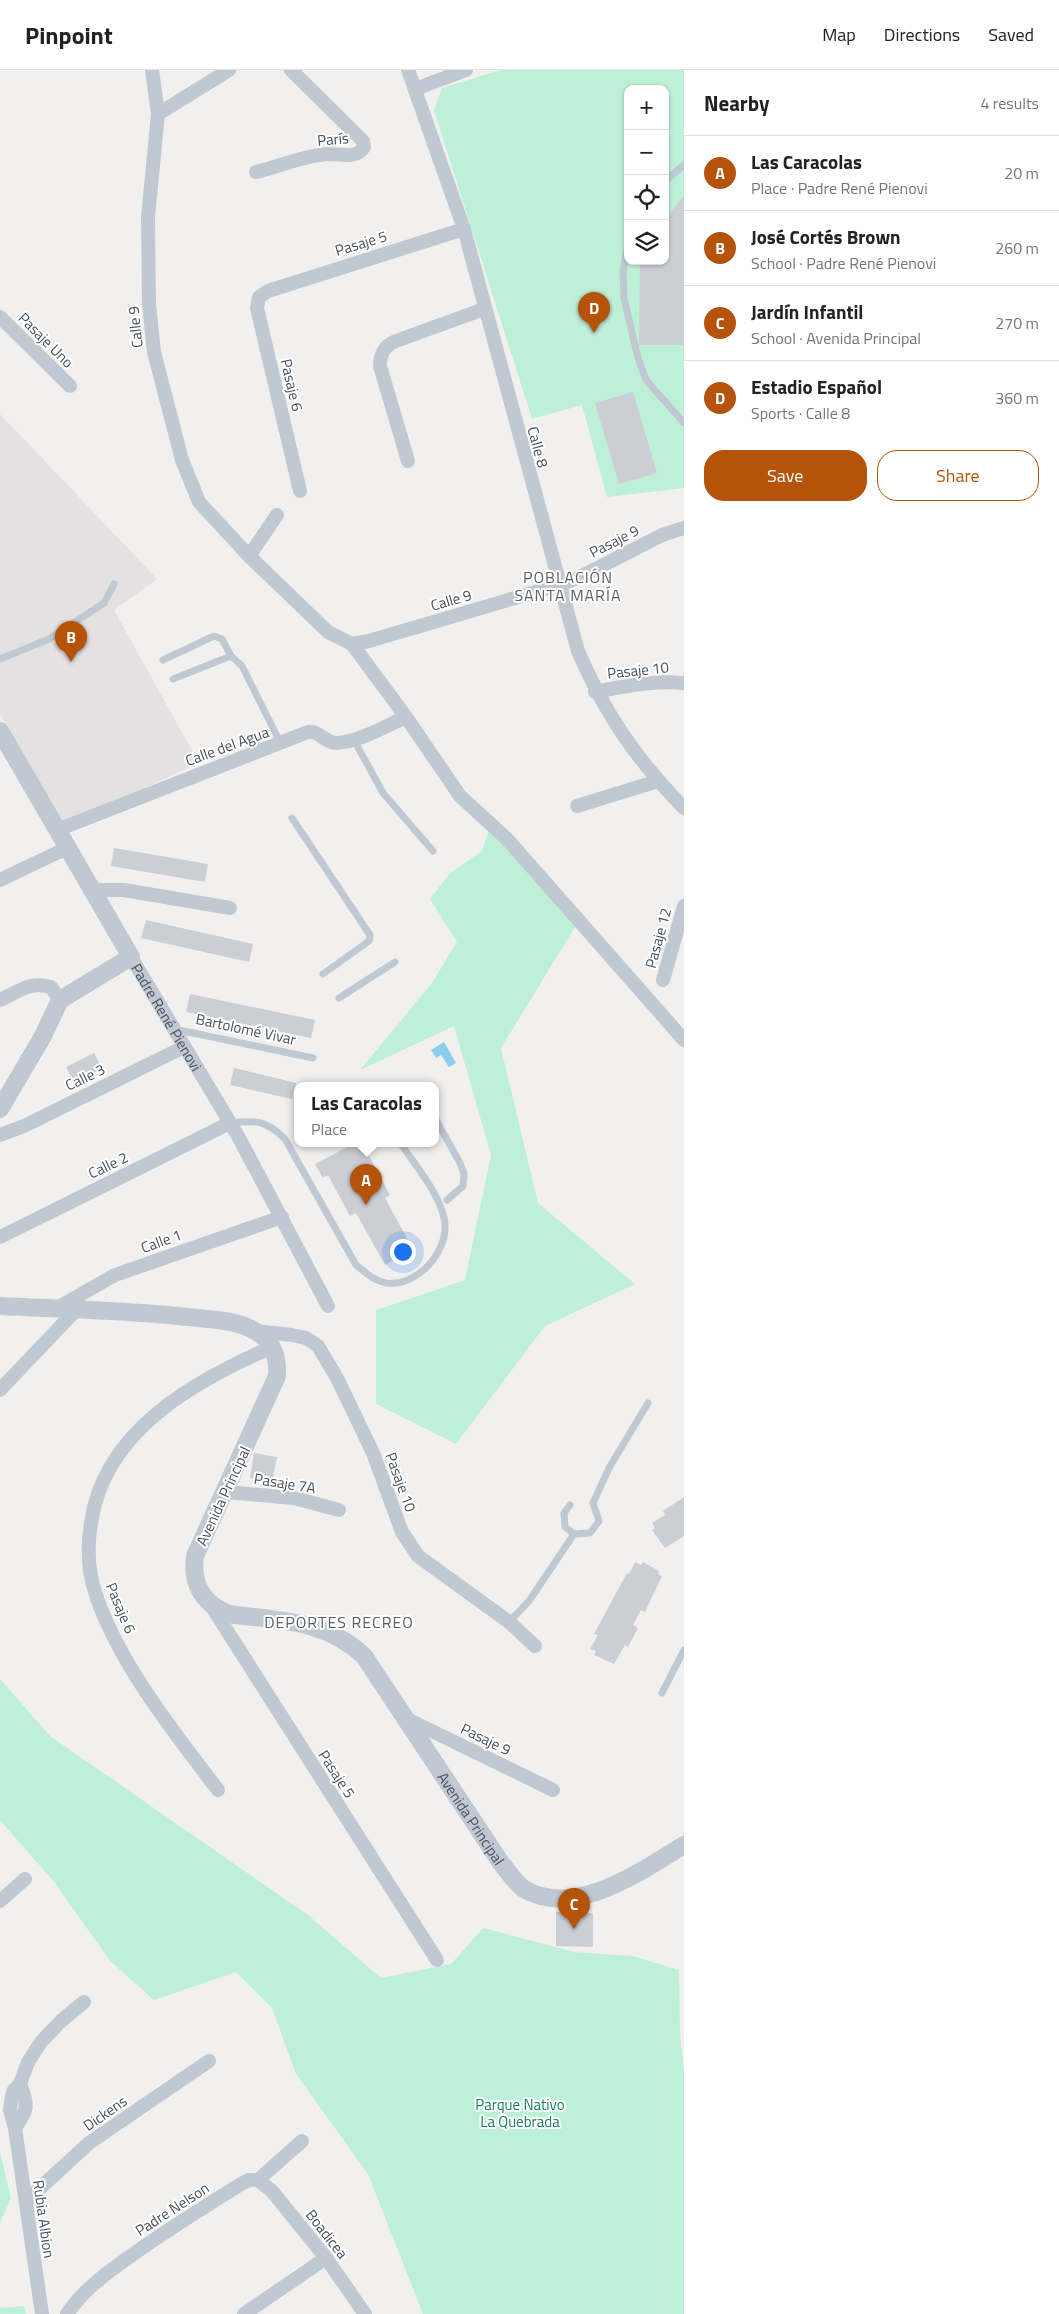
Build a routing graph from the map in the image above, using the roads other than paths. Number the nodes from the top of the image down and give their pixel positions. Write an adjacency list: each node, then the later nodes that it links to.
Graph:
1 (152, 70): 7 (street, Calle 9)
2 (228, 70): 7 (street)
3 (291, 70): 9 (street, París)
4 (408, 70): 6 (street, Calle 8)
5 (466, 70): 6 (street)
6 (415, 90): 11 (street, Calle 8)
7 (158, 114): 22 (street, Calle 9)
8 (684, 165): 10 (lane)
9 (256, 172)
10 (669, 178)
11 (464, 229): 13 (street, Pasaje 5); 14 (street, Calle 8)
12 (624, 265): 17 (lane)
13 (268, 291): 19 (street, Pasaje 6)
14 (484, 309): 18 (street); 24 (street, Calle 8)
15 (0, 317): 16 (street, Pasaje Uno)
16 (70, 386)
17 (684, 423)
18 (408, 461)
19 (300, 490)
20 (277, 516): 22 (street)
21 (684, 528): 24 (street, Pasaje 9)
22 (248, 556): 25 (street, Calle 9)
23 (114, 584): 27 (lane)
24 (559, 585): 25 (street, Calle 9); 31 (street, Calle 8)
25 (352, 644): 32 (street, Calle 9)
26 (231, 656): 28 (lane); 29 (lane); 35 (lane)
27 (0, 659)
28 (163, 660)
29 (173, 679)
30 (684, 683): 31 (street, Pasaje 10)
31 (595, 692): 36 (street, Calle 8)
32 (406, 717): 34 (street, Calle del Agua); 55 (street, Calle 9)
33 (0, 731): 40 (street, Padre René Pienovi)
34 (354, 740): 35 (street, Calle del Agua); 42 (lane)
35 (281, 744): 40 (street, Calle del Agua)
36 (658, 781): 37 (street); 38 (street, Calle 8)
37 (577, 806)
38 (684, 808)
39 (292, 818): 49 (lane)
40 (57, 830): 41 (street, Padre René Pienovi)
41 (67, 848): 43 (street); 44 (street, Padre René Pienovi)
42 (433, 851)
43 (0, 880)
44 (93, 890): 46 (street); 47 (street, Padre René Pienovi)
45 (684, 906): 50 (street, Pasaje 12)
46 (230, 908)
47 (131, 957): 53 (street); 54 (street, Padre René Pienovi)
48 (395, 962): 51 (lane)
49 (323, 974)
50 (663, 980)
51 (338, 998)
52 (0, 1000): 53 (street)
53 (60, 1000): 58 (street)
54 (174, 1029): 56 (street, Padre René Pienovi); 57 (lane, Bartolomé Vivar)
55 (684, 1040)
56 (184, 1047): 59 (street, Padre René Pienovi); 61 (street, Calle 3)
57 (313, 1058)
58 (0, 1109)
59 (230, 1123): 62 (lane); 64 (street, Padre René Pienovi); 65 (street, Calle 2)
60 (439, 1126): 63 (lane)
61 (0, 1135)
62 (403, 1147)
63 (447, 1200)
64 (282, 1217): 67 (street, Padre René Pienovi); 68 (street, Calle 1)
65 (0, 1237)
66 (0, 1306): 68 (street)
67 (328, 1306)
68 (56, 1308): 69 (street)
69 (77, 1309): 70 (street); 72 (street)
70 (254, 1331): 71 (street); 79 (street, Pasaje 10)
71 (272, 1347): 74 (street, Avenida Principal); 84 (street, Pasaje 6)
72 (0, 1390)
73 (648, 1403): 77 (lane)
74 (225, 1492): 76 (street, Pasaje 7A); 78 (street, Avenida Principal)
75 (570, 1505): 77 (lane)
76 (338, 1510)
77 (574, 1534): 79 (lane)
78 (210, 1604): 83 (street, Avenida Principal); 89 (street, Pasaje 5)
79 (509, 1622): 80 (street, Pasaje 10)
80 (535, 1646)
81 (684, 1650): 82 (lane)
82 (662, 1694)
83 (404, 1718): 85 (street, Pasaje 9); 86 (street, Avenida Principal)
84 (218, 1790)
85 (553, 1790)
86 (684, 1845)
87 (25, 1879): 88 (street)
88 (0, 1901)
89 (437, 1960)
90 (84, 2002): 94 (street, Rubia Albion)
91 (209, 2061): 94 (street, Dickens)
92 (302, 2141): 93 (street, Padre Nelson)
93 (258, 2180): 95 (street, Boadicea); 97 (street, Padre Nelson)
94 (26, 2200): 96 (street, Rubia Albion)
95 (326, 2258): 98 (street); 99 (street, Boadicea)
96 (42, 2314)
97 (67, 2314)
98 (244, 2314)
99 (366, 2314)

